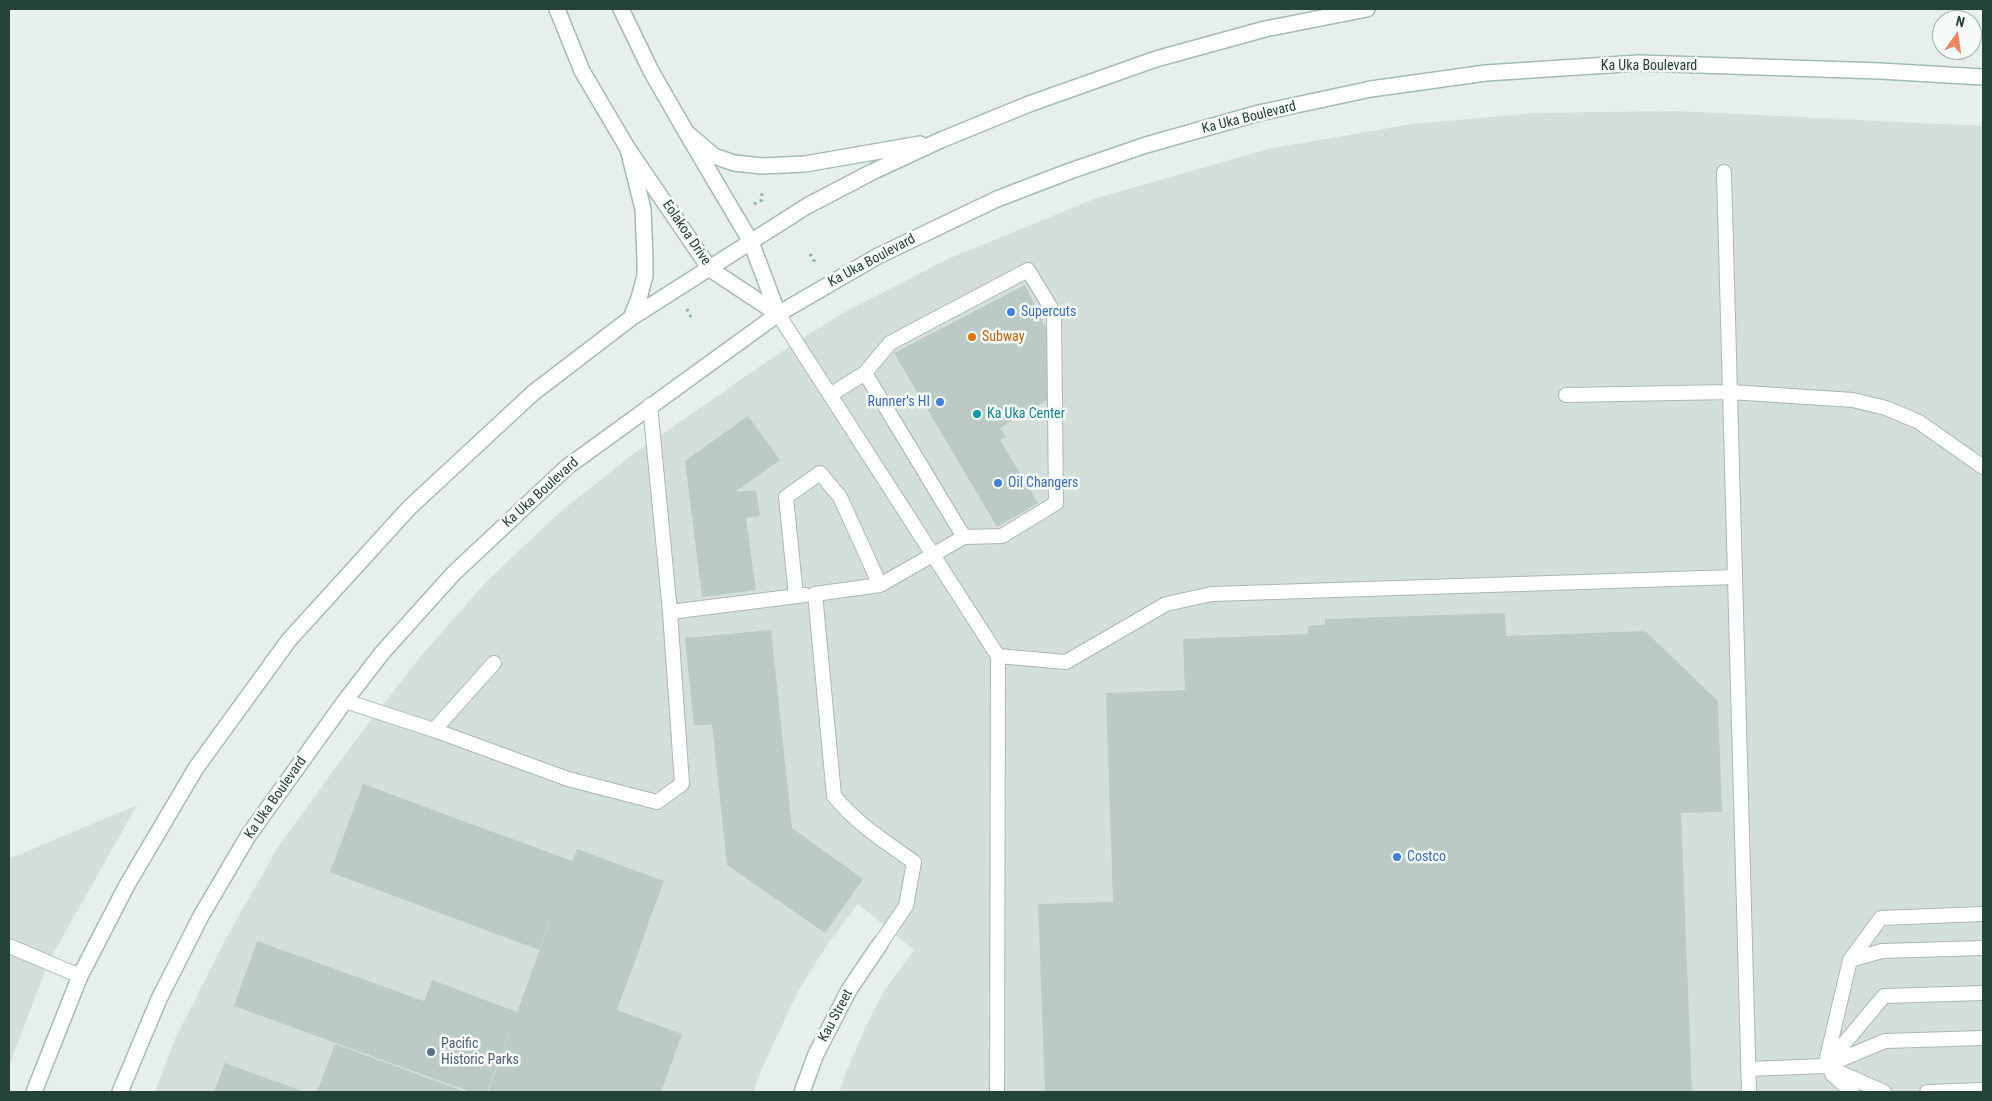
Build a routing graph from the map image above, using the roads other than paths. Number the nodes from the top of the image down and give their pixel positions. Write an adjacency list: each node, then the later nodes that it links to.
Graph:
1 (557, 9): 8 (main road, Eolakoa Drive)
2 (621, 9): 6 (main road)
3 (1367, 9): 4 (main road)
4 (1340, 11): 7 (main road)
5 (1983, 77): 12 (main road, Ka Uka Boulevard)
6 (686, 132): 7 (main road); 10 (main road)
7 (941, 140): 10 (main road)
8 (628, 149): 11 (main road, Eolakoa Drive); 13 (main road)
9 (1724, 172): 15 (lane)
10 (751, 242): 11 (main road); 12 (main road)
11 (710, 269): 12 (main road, Eolakoa Drive); 13 (main road)
12 (778, 314): 16 (lane); 18 (main road, Ka Uka Boulevard)
13 (631, 318): 36 (main road)
14 (865, 373): 16 (lane); 20 (lane); 20 (lane)
15 (1730, 392): 17 (lane); 19 (lane); 22 (lane)
16 (830, 395): 21 (lane)
17 (1566, 395)
18 (650, 405): 26 (lane); 29 (main road, Ka Uka Boulevard)
19 (1983, 467)
20 (964, 537): 21 (lane)
21 (933, 556): 23 (lane); 27 (lane)
22 (1735, 577): 27 (lane); 40 (lane)
23 (880, 585): 24 (lane); 25 (lane)
24 (815, 594): 25 (lane); 32 (lane)
25 (796, 596): 26 (lane)
26 (670, 612): 30 (lane)
27 (998, 656): 45 (lane)
28 (494, 663): 30 (lane)
29 (345, 701): 30 (lane); 43 (main road, Ka Uka Boulevard)
30 (434, 730)
31 (1983, 914): 35 (lane)
32 (880, 944): 44 (main road, Kau Street)
33 (9, 946): 36 (lane)
34 (1983, 948): 35 (lane)
35 (1850, 960): 39 (lane)
36 (80, 976): 42 (main road)
37 (1983, 993): 39 (lane)
38 (1983, 1038): 39 (lane)
39 (1824, 1066): 40 (lane); 47 (lane); 48 (lane)
40 (1748, 1069): 46 (lane)
41 (1983, 1090): 49 (lane)
42 (34, 1092)
43 (121, 1092)
44 (802, 1092)
45 (997, 1092)
46 (1748, 1092)
47 (1852, 1092)
48 (1884, 1092)
49 (1928, 1092)

